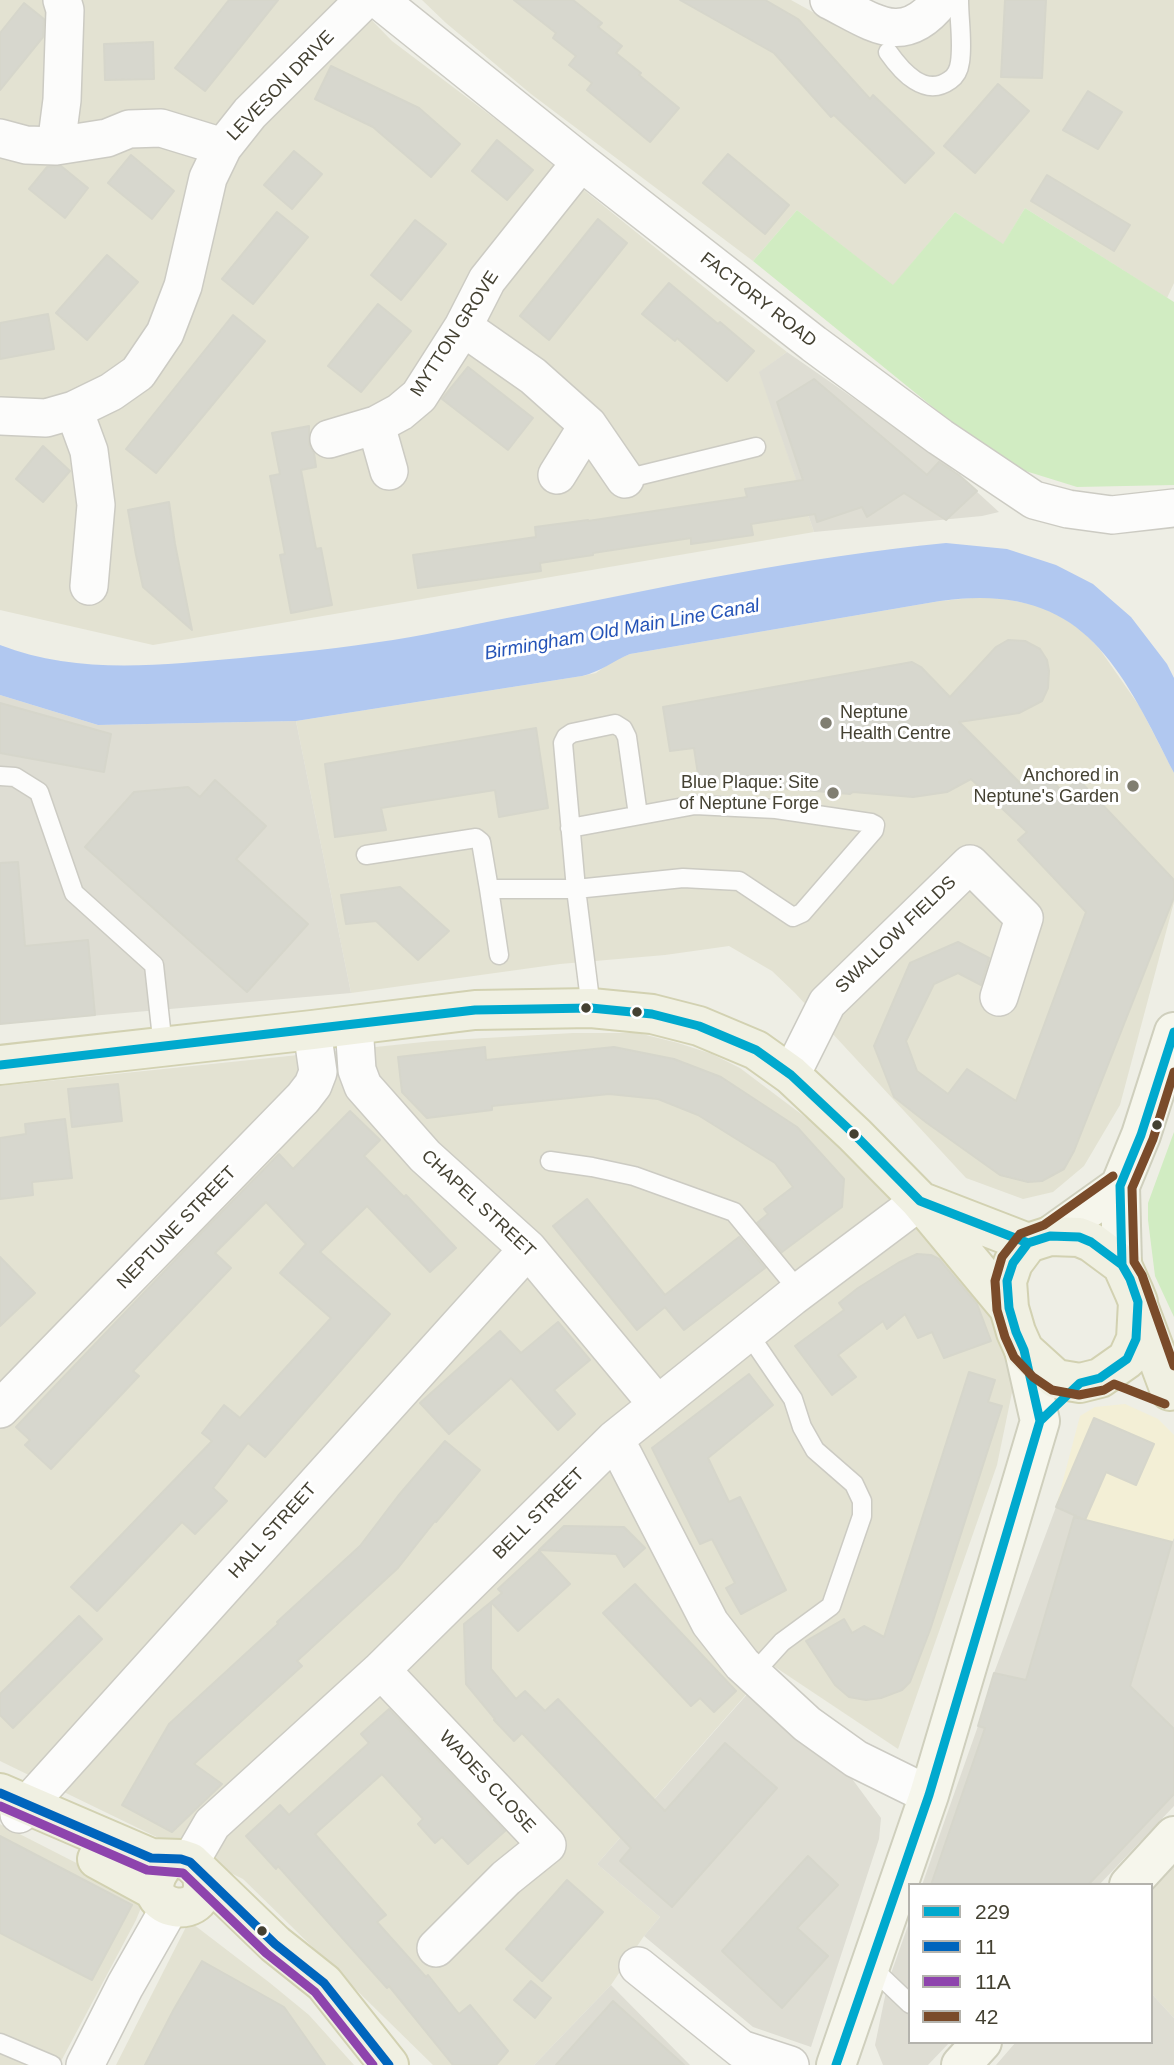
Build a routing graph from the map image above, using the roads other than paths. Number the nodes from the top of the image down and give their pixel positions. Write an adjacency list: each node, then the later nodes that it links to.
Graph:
1 (62, 0): 9 (street)
2 (364, 0): 10 (street, LEVESON DRIVE)
3 (379, 0): 11 (street, FACTORY ROAD)
4 (829, 0): 5 (street)
5 (941, 0)
6 (959, 0): 7 (lane)
7 (887, 52)
8 (0, 138): 9 (street)
9 (56, 146): 10 (street)
10 (223, 147): 13 (street, LEVESON DRIVE)
11 (581, 162): 12 (street, MYTTON GROVE); 22 (street, FACTORY ROAD)
12 (463, 327): 15 (street, MYTTON GROVE); 16 (street)
13 (74, 410): 14 (street, LEVESON DRIVE); 23 (street)
14 (0, 416)
15 (376, 425): 17 (street, MYTTON GROVE); 19 (street)
16 (588, 425): 20 (street); 21 (street)
17 (329, 439)
18 (756, 447): 21 (lane)
19 (388, 471)
20 (557, 475)
21 (625, 479)
22 (1174, 508)
23 (89, 586)
24 (0, 776): 36 (lane)
25 (638, 815): 26 (lane); 26 (lane); 28 (lane)
26 (570, 828): 28 (lane)
27 (366, 855): 29 (lane)
28 (576, 889): 29 (lane); 32 (lane)
29 (489, 890): 30 (lane)
30 (499, 955)
31 (999, 997): 38 (street, SWALLOW FIELDS)
32 (591, 1008): 33 (main road); 38 (main road)
33 (354, 1025): 34 (main road); 43 (street, CHAPEL STREET)
34 (312, 1030): 36 (main road); 53 (street, NEPTUNE STREET)
35 (1174, 1032): 40 (main road)
36 (163, 1047): 37 (main road)
37 (0, 1065)
38 (791, 1075): 41 (main road)
39 (550, 1161): 45 (lane)
40 (1120, 1186): 42 (main road); 44 (main road)
41 (920, 1201): 42 (main road); 45 (street, BELL STREET); 47 (main road)
42 (1039, 1239): 44 (main road); 47 (main road)
43 (528, 1249): 52 (street, CHAPEL STREET); 59 (street, HALL STREET)
44 (1122, 1265): 46 (main road)
45 (799, 1291): 48 (street, BELL STREET)
46 (1138, 1303): 50 (main road); 51 (main road)
47 (1009, 1308): 49 (main road)
48 (747, 1334): 52 (street, BELL STREET); 57 (lane)
49 (1024, 1350): 50 (main road); 54 (main road)
50 (1096, 1377): 51 (main road); 54 (main road)
51 (1172, 1393)
52 (657, 1404): 55 (street, BELL STREET)
53 (0, 1409)
54 (1040, 1421): 58 (main road)
55 (615, 1439): 56 (street, BELL STREET); 57 (street)
56 (382, 1670): 61 (street, BELL STREET); 63 (street, WADES CLOSE)
57 (753, 1674): 58 (street)
58 (929, 1795): 65 (main road)
59 (11, 1804): 61 (main road)
60 (1174, 1836): 62 (main road)
61 (179, 1883): 69 (street, BELL STREET); 70 (main road)
62 (1131, 1883)
63 (436, 1948)
64 (638, 1966): 71 (street)
65 (870, 1966): 66 (lane); 72 (main road)
66 (908, 2002)
67 (0, 2043): 68 (lane)
68 (52, 2065)
69 (85, 2065)
70 (389, 2065)
71 (790, 2065)
72 (836, 2065)

